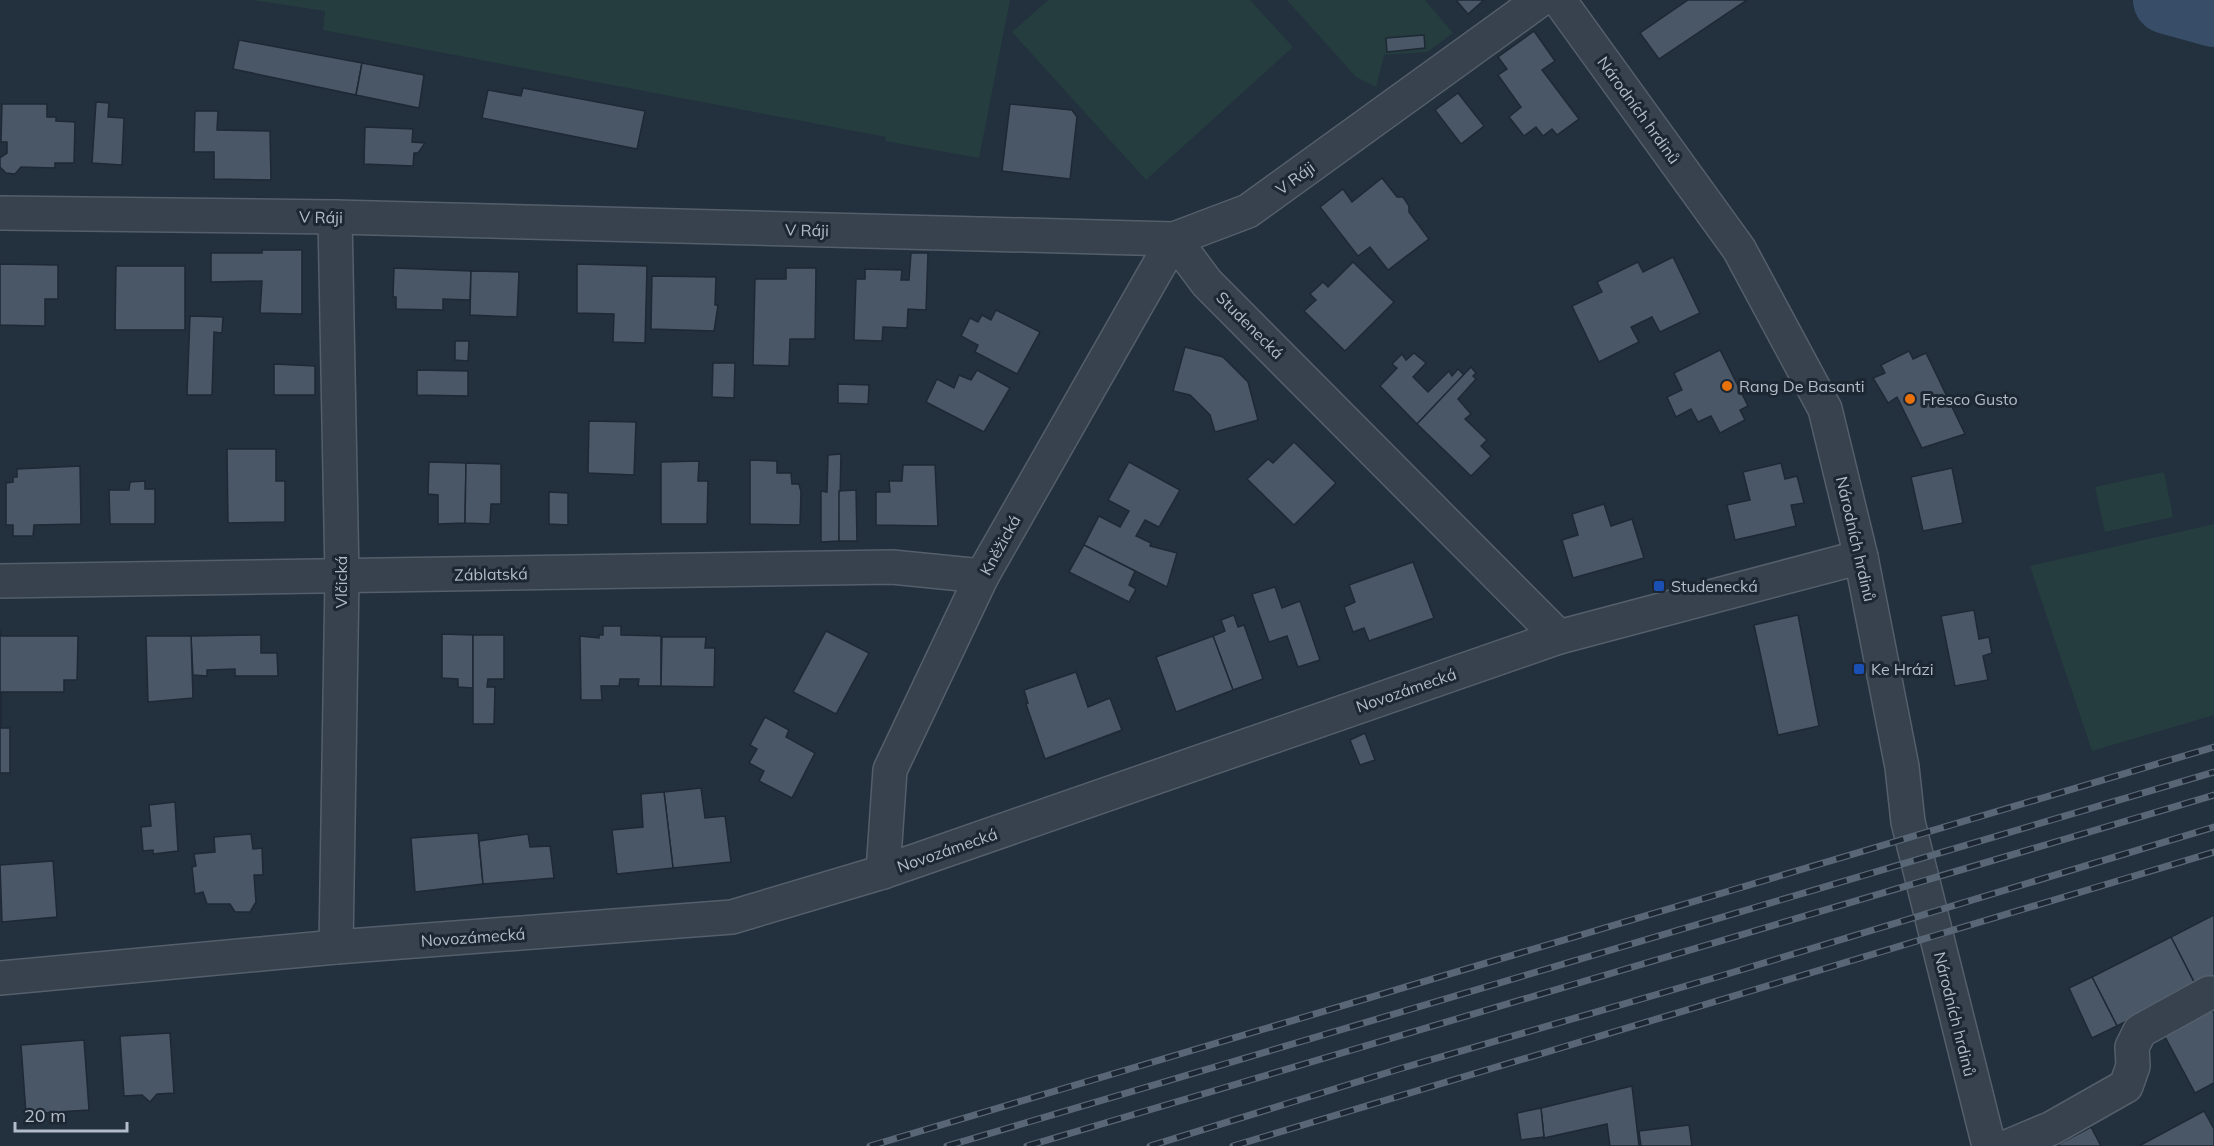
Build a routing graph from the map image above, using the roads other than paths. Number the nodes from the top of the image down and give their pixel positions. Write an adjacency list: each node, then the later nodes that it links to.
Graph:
1 (1540, 0): 5 (street, V Ráji)
2 (1559, 0): 6 (street, Národních hrdinů)
3 (0, 213): 4 (street, V Ráji)
4 (335, 217): 5 (street, V Ráji); 8 (street, Vlčická)
5 (1174, 239): 7 (street, Kněžická); 10 (street, Studenecká)
6 (1862, 557): 10 (street, Novozámecká); 15 (street, Národních hrdinů)
7 (982, 576): 8 (street, Záblatská); 11 (street, Kněžická)
8 (342, 577): 9 (street, Záblatská); 12 (street, Vlčická)
9 (0, 580)
10 (1558, 637): 11 (street, Novozámecká)
11 (883, 872): 12 (street, Novozámecká)
12 (336, 947): 13 (street, Novozámecká)
13 (0, 978)
14 (2214, 993): 16 (street)
15 (1989, 1146)
16 (2009, 1146)

